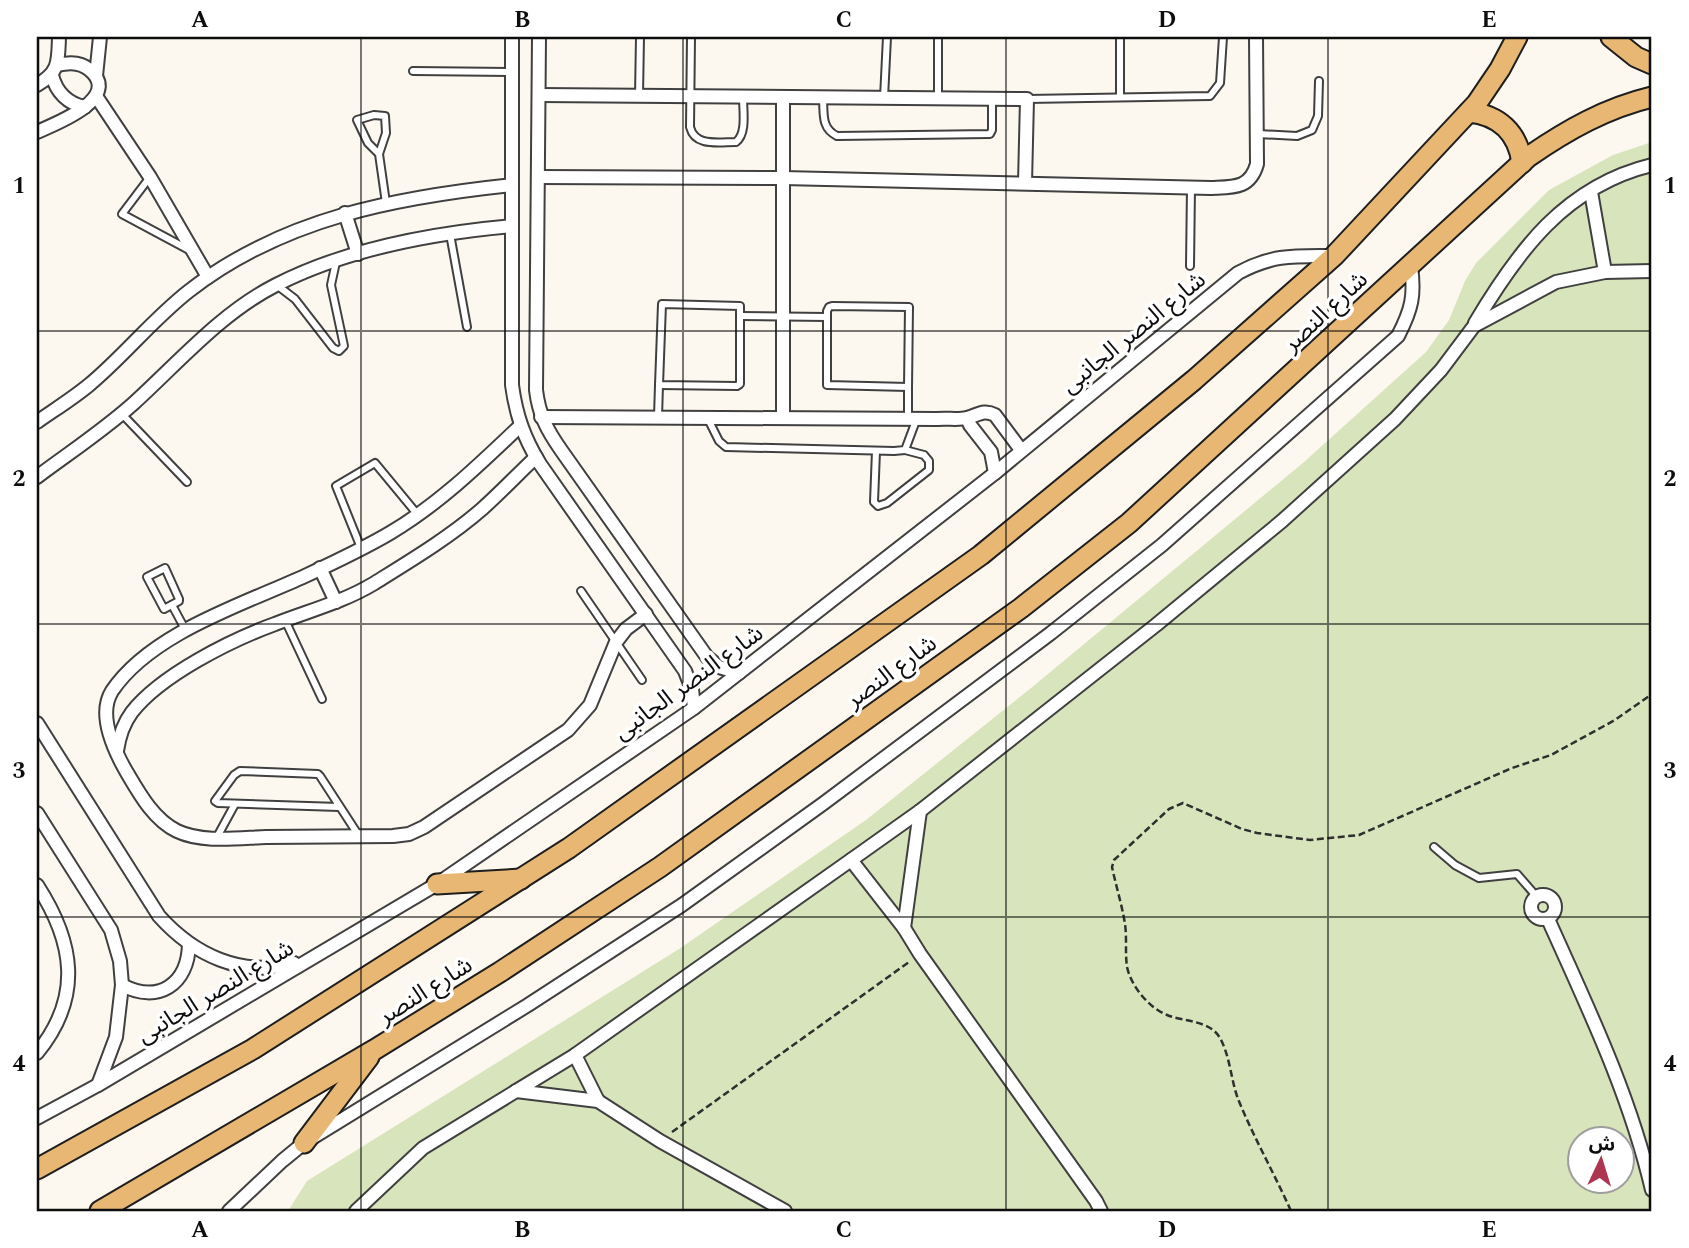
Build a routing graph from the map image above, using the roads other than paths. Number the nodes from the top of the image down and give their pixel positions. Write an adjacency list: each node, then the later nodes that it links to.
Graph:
1 (59, 37): 15 (street)
2 (100, 37): 18 (street)
3 (512, 37): 17 (street)
4 (539, 37): 21 (street)
5 (640, 37): 23 (lane)
6 (691, 37): 24 (lane)
7 (887, 37): 30 (lane)
8 (939, 37): 31 (lane)
9 (1120, 37): 28 (lane)
10 (1223, 37): 28 (lane)
11 (1256, 37): 37 (street)
12 (1517, 37): 35 (main road, شارع النصر)
13 (1611, 37): 14 (main road)
14 (1652, 64)
15 (55, 70): 18 (street); 20 (street); 34 (street)
16 (413, 71): 17 (lane)
17 (512, 72): 45 (street)
18 (96, 76): 22 (street)
19 (1319, 81): 37 (lane)
20 (37, 85)
21 (539, 95): 23 (street); 42 (street)
22 (96, 96): 34 (street); 41 (street)
23 (639, 96): 24 (street)
24 (690, 97): 25 (street); 25 (lane)
25 (743, 97): 26 (street)
26 (783, 97): 27 (street); 43 (street)
27 (823, 97): 30 (street); 32 (lane)
28 (1120, 97): 33 (lane)
29 (1652, 97): 39 (main road, شارع النصر)
30 (884, 98): 31 (street)
31 (938, 98): 32 (street)
32 (992, 99): 33 (street)
33 (1027, 99): 44 (street)
34 (85, 107): 36 (street)
35 (1469, 112): 39 (main road); 54 (main road, شارع النصر)
36 (37, 132)
37 (1258, 134): 46 (street)
38 (379, 154): 38 (lane); 48 (lane)
39 (1522, 163): 57 (main road, شارع النصر)
40 (1652, 165): 47 (street)
41 (150, 177): 52 (street); 52 (lane)
42 (537, 177): 43 (street); 71 (street)
43 (783, 178): 44 (street); 63 (street)
44 (1025, 183): 46 (street)
45 (512, 185): 48 (street); 50 (street)
46 (1191, 187): 56 (lane)
47 (1591, 192): 59 (street); 65 (street)
48 (386, 203): 49 (street)
49 (345, 213): 53 (street); 60 (street)
50 (512, 226): 51 (street); 77 (street)
51 (450, 233): 53 (street); 66 (lane)
52 (193, 252): 60 (street)
53 (358, 254): 55 (street)
54 (1334, 256): 79 (street, شارع النصر الجانبى); 113 (main road, شارع النصر)
55 (337, 261): 61 (street); 61 (lane)
56 (1190, 266)
57 (1411, 266): 121 (main road, شارع النصر); 128 (street)
58 (1652, 271): 59 (street)
59 (1605, 272): 65 (street)
60 (208, 277): 70 (street)
61 (276, 285): 69 (street)
62 (741, 316): 63 (lane); 67 (lane); 67 (lane)
63 (781, 316): 64 (lane); 74 (street)
64 (827, 317): 68 (lane); 68 (lane)
65 (1474, 326): 107 (street)
66 (467, 327)
67 (659, 385): 72 (lane)
68 (908, 387): 75 (lane)
69 (121, 413): 83 (street); 84 (lane)
70 (39, 416)
71 (541, 417): 72 (street); 92 (street)
72 (658, 417): 73 (street)
73 (708, 417): 74 (street); 80 (lane)
74 (783, 418): 75 (street)
75 (913, 418): 76 (street); 78 (lane)
76 (967, 418): 79 (street); 82 (street)
77 (520, 426): 81 (street); 85 (street)
78 (905, 450): 80 (lane); 80 (lane)
79 (1021, 450): 82 (street, شارع النصر الجانبى)
80 (876, 451)
81 (536, 457): 89 (street); 91 (street)
82 (995, 473): 97 (street, شارع النصر الجانبى)
83 (37, 477)
84 (187, 482)
85 (418, 515): 86 (street); 86 (lane)
86 (361, 548): 87 (street)
87 (320, 568): 89 (street); 95 (street)
88 (581, 591): 96 (lane)
89 (335, 601): 93 (street)
90 (172, 605): 90 (lane); 95 (lane)
91 (646, 614): 94 (street); 96 (street)
92 (676, 614): 94 (street); 97 (street)
93 (285, 620): 100 (lane); 102 (street)
94 (656, 629): 101 (street)
95 (186, 631): 99 (street)
96 (616, 642): 98 (lane); 109 (street)
97 (739, 673): 101 (street, شارع النصر الجانبى)
98 (642, 680)
99 (110, 694): 102 (street); 104 (street)
100 (321, 699)
101 (694, 708): 114 (street, شارع النصر الجانبى)
102 (133, 711): 104 (street)
103 (37, 723): 118 (street)
104 (117, 752): 110 (street)
105 (235, 804): 106 (lane); 106 (lane); 110 (lane)
106 (339, 807): 109 (lane)
107 (920, 811): 112 (street); 117 (street)
108 (37, 813): 120 (street)
109 (359, 836): 110 (street)
110 (217, 837)
111 (1434, 847): 116 (lane)
112 (851, 860): 117 (street); 123 (street)
113 (522, 878): 114 (main road); 129 (main road, شارع النصر)
114 (437, 884): 119 (street, شارع النصر الجانبى)
115 (37, 885): 122 (street)
116 (1536, 897): 130 (street)
117 (904, 928): 135 (street)
118 (189, 944): 119 (street); 120 (street)
119 (308, 959): 124 (street, شارع النصر الجانبى)
120 (122, 985): 124 (street)
121 (374, 1050): 128 (main road); 131 (main road, شارع النصر)
122 (37, 1054)
123 (575, 1055): 125 (street); 126 (street)
124 (98, 1085): 127 (street, شارع النصر الجانبى)
125 (516, 1091): 126 (street); 133 (street)
126 (598, 1101): 134 (street)
127 (37, 1118)
128 (304, 1143): 132 (street)
129 (37, 1169)
130 (1652, 1191)
131 (100, 1211)
132 (229, 1211)
133 (356, 1211)
134 (785, 1211)
135 (1101, 1211)

